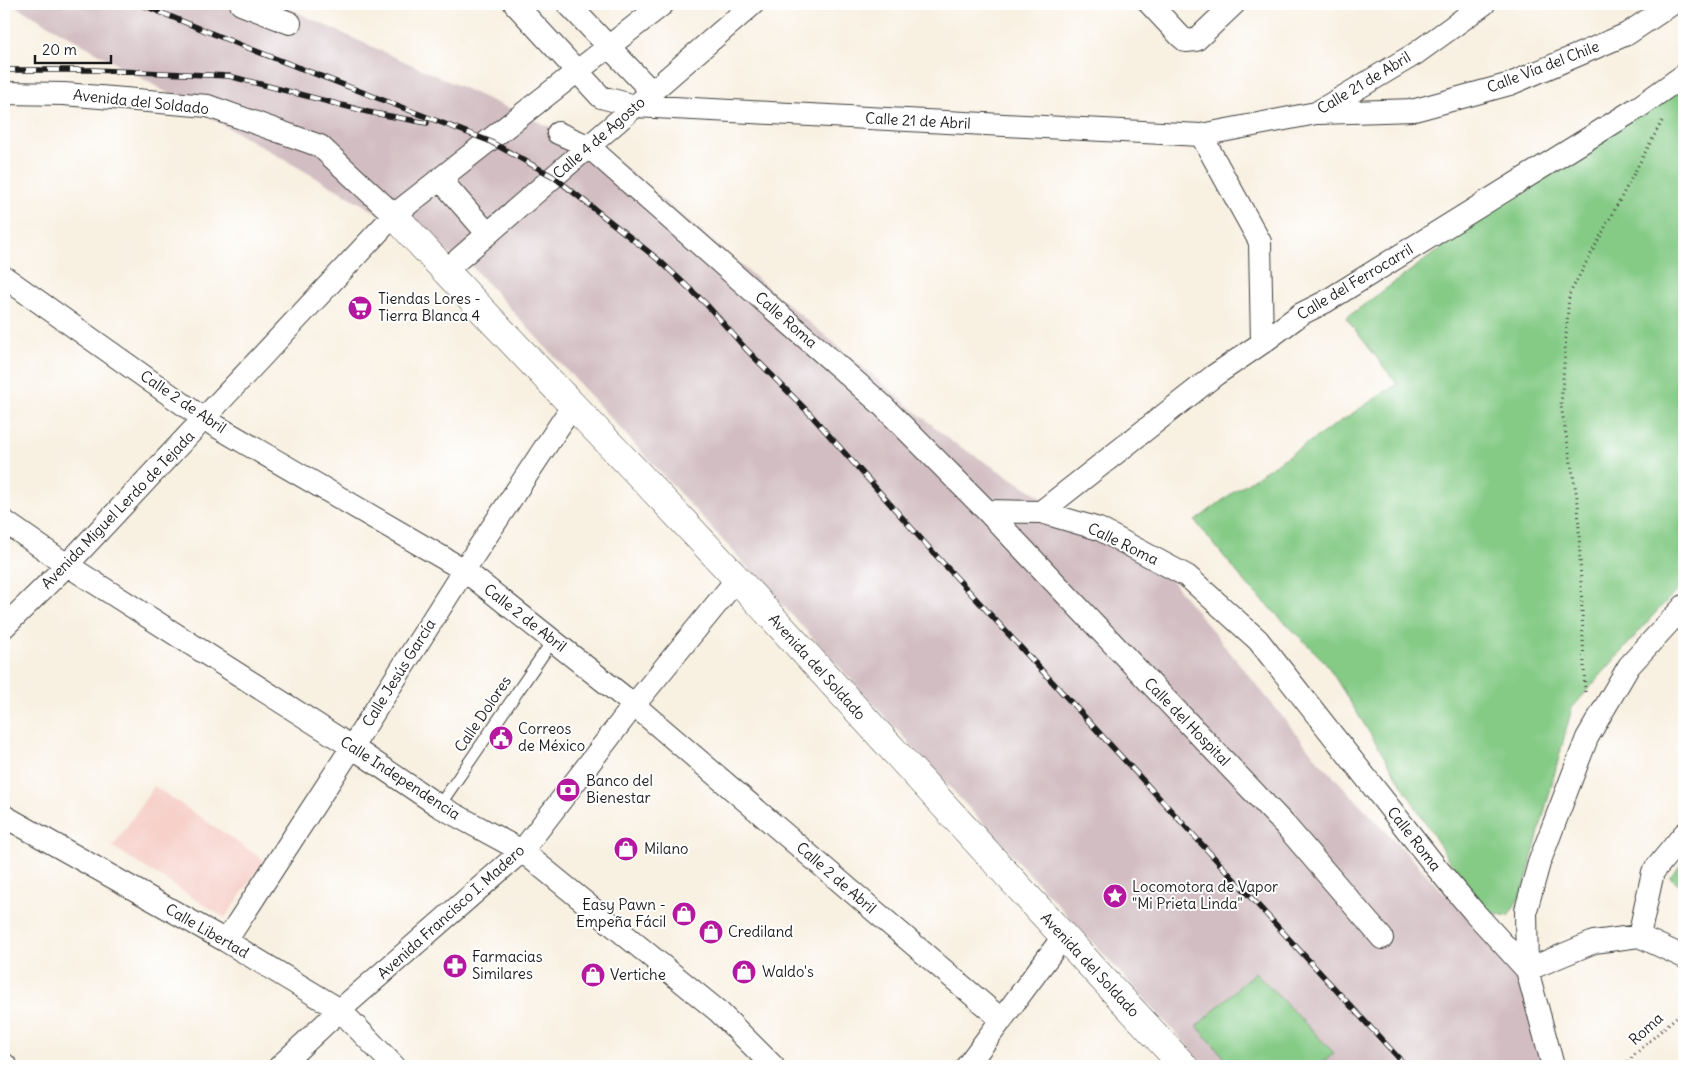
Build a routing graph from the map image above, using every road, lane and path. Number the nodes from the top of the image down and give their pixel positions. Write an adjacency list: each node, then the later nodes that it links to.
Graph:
1 (241, 4): 10 (street)
2 (515, 4): 12 (street, Calle 21 de Abril)
3 (568, 4): 11 (street)
4 (663, 4): 11 (street)
5 (753, 4): 15 (street, Calle 4 de Agosto)
6 (1150, 4): 7 (street)
7 (1234, 4)
8 (1484, 4): 16 (street, Calle 21 de Abril)
9 (1672, 4): 16 (street, Calle Vía del Chile)
10 (290, 23)
11 (609, 46): 12 (street); 15 (street)
12 (578, 72): 15 (street, Calle 21 de Abril); 21 (street)
13 (1684, 74): 26 (street, Calle del Ferrocarril)
14 (4, 94): 22 (street, Avenida del Soldado)
15 (643, 99): 19 (street, Calle 21 de Abril); 20 (street, Calle 4 de Agosto)
16 (1316, 114): 19 (street, Calle 21 de Abril)
17 (1666, 114): 38 (path)
18 (558, 133): 20 (street, Calle Roma)
19 (1201, 136): 26 (street)
20 (588, 146): 23 (street, Calle 4 de Agosto); 29 (street, Calle Roma)
21 (440, 179): 22 (street); 23 (street)
22 (394, 215): 24 (street, Avenida del Soldado); 28 (street, Avenida Miguel Lerdo de Tejada)
23 (488, 234): 24 (street, Calle 4 de Agosto)
24 (445, 271): 27 (street, Avenida del Soldado)
25 (4, 277): 28 (street, Calle 2 de Abril)
26 (1262, 343): 30 (street, Calle del Ferrocarril)
27 (573, 405): 33 (street, Calle Jesús García); 34 (street, Avenida del Soldado)
28 (204, 419): 32 (street, Avenida Miguel Lerdo de Tejada); 33 (street, Calle 2 de Abril)
29 (987, 511): 30 (street, Calle Roma); 47 (street, Calle del Hospital)
30 (1041, 512): 50 (street, Calle Roma)
31 (4, 521): 32 (street, Calle Independencia)
32 (67, 565): 36 (street, Avenida Miguel Lerdo de Tejada); 40 (street, Calle Independencia)
33 (464, 570): 37 (street, Calle 2 de Abril); 40 (street, Calle Jesús García)
34 (737, 579): 39 (street, Avenida Francisco I. Madero); 46 (street, Avenida del Soldado)
35 (1684, 606): 50 (street)
36 (4, 627)
37 (553, 640): 39 (street, Calle 2 de Abril); 41 (lane, Calle Dolores)
38 (1586, 699)
39 (634, 705): 44 (street, Avenida Francisco I. Madero); 53 (street, Calle 2 de Abril)
40 (352, 747): 41 (street, Calle Independencia); 48 (street, Calle Jesús García)
41 (439, 806): 44 (street, Calle Independencia)
42 (4, 816): 48 (street, Calle Libertad)
43 (1684, 834): 45 (street)
44 (522, 851): 51 (street, Avenida Francisco I. Madero); 56 (street, Calle Independencia)
45 (1639, 936): 49 (street); 50 (street)
46 (1063, 937): 53 (street); 58 (street, Avenida del Soldado)
47 (1382, 938)
48 (226, 942): 51 (street, Calle Libertad)
49 (1684, 957)
50 (1527, 970): 59 (street)
51 (340, 1010): 54 (street, Avenida Francisco I. Madero); 55 (street, Calle Libertad)
52 (1684, 1010): 60 (path, Roma)
53 (1002, 1020): 57 (street)
54 (280, 1066)
55 (394, 1066)
56 (773, 1066)
57 (967, 1066)
58 (1184, 1066)
59 (1554, 1066)
60 (1625, 1066)

